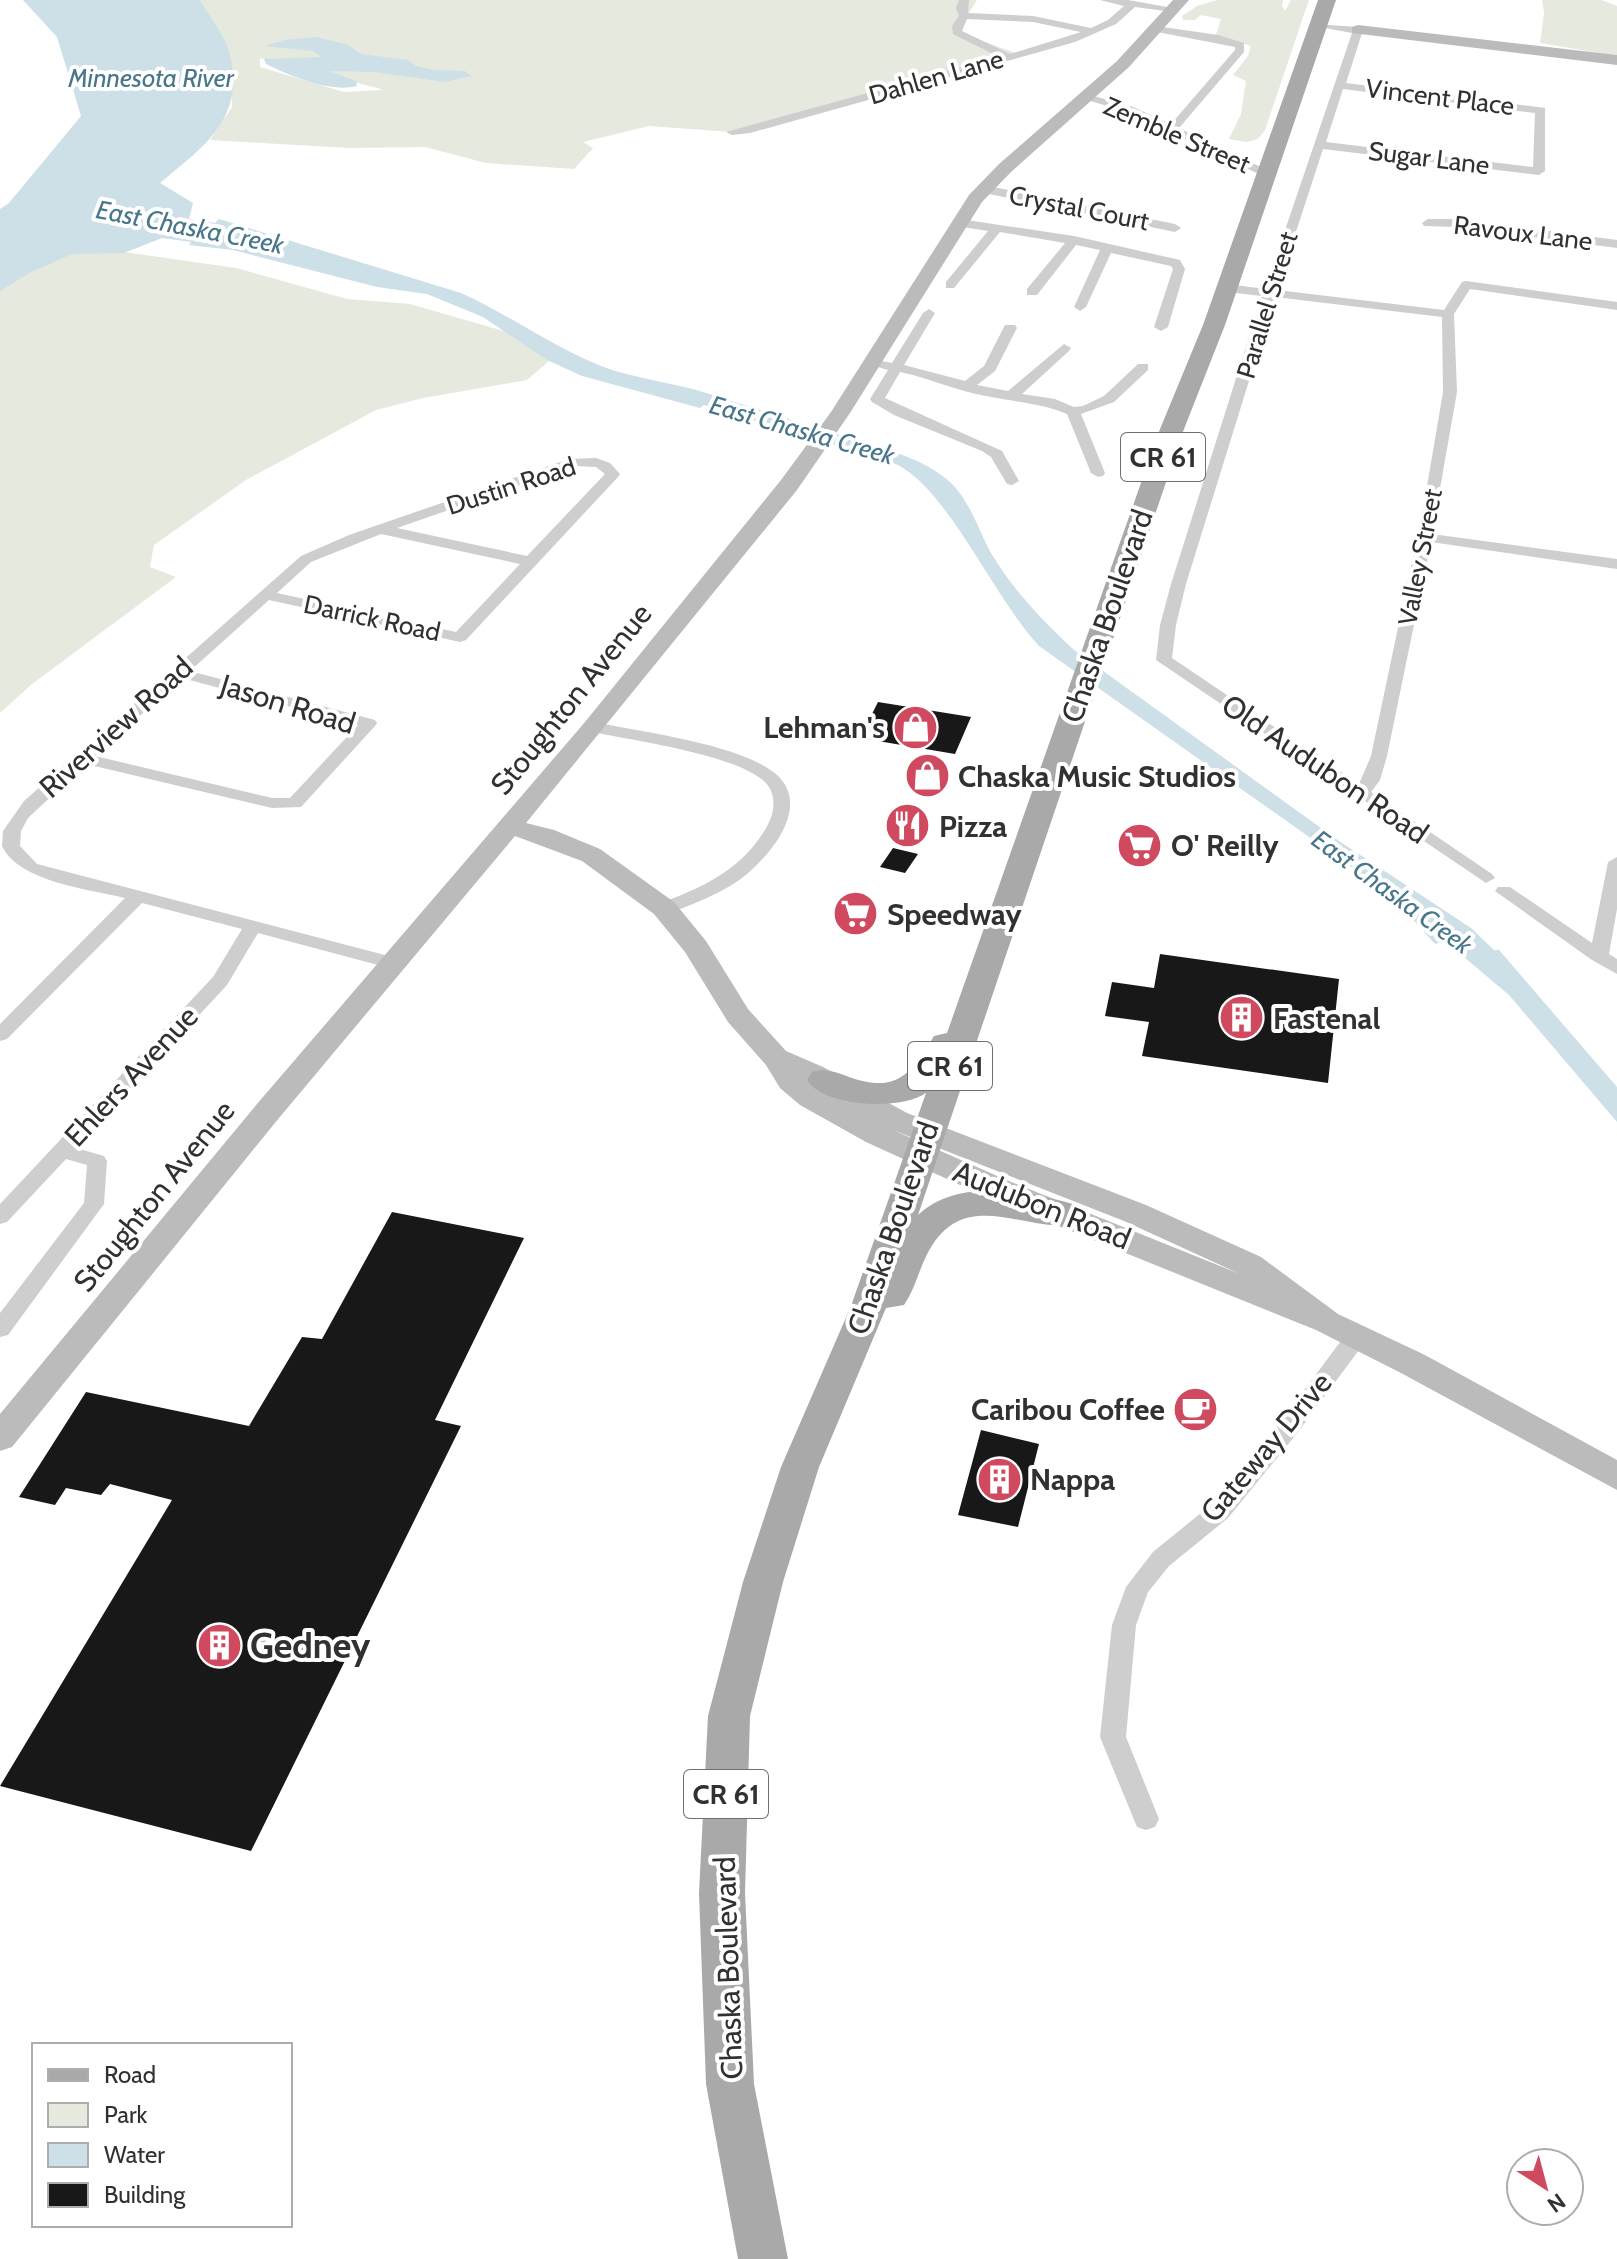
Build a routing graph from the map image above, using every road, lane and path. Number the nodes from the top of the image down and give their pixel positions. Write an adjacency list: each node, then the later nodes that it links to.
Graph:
1 (964, 0): 6 (street)
2 (1105, 0): 4 (street)
3 (1327, 0): 7 (main road, Chaska Boulevard / CR 61)
4 (1132, 4): 5 (street); 10 (street, Dahlen Lane)
5 (1177, 4): 8 (street, Stoughton Avenue)
6 (964, 16): 10 (street); 11 (street)
7 (1319, 26): 9 (street); 19 (main road, Chaska Boulevard / CR 61)
8 (1156, 29): 14 (street, Stoughton Avenue); 15 (street)
9 (1358, 30): 12 (street); 13 (street, Parallel Street)
10 (1092, 31): 11 (street, Dahlen Lane)
11 (1008, 57): 16 (street, Dahlen Lane)
12 (1617, 60)
13 (1339, 85): 17 (street, Parallel Street); 18 (street, Vincent Place)
14 (1087, 97): 15 (street, Zemble Street); 20 (street, Stoughton Avenue)
15 (1171, 131): 19 (street, Zemble Street)
16 (732, 132)
17 (1319, 145): 18 (street, Sugar Lane); 31 (street, Parallel Street)
18 (1539, 171)
19 (1267, 174): 29 (main road, Chaska Boulevard / CR 61)
20 (983, 189): 21 (street, Stoughton Avenue); 23 (street, Crystal Court)
21 (960, 223): 24 (street); 39 (street, Stoughton Avenue)
22 (1428, 223): 26 (street, Ravoux Lane)
23 (1175, 228)
24 (996, 229): 25 (street); 28 (street)
25 (1074, 240): 27 (street); 30 (street)
26 (1617, 244)
27 (1107, 249): 33 (street); 36 (street)
28 (950, 285)
29 (1227, 288): 31 (street); 67 (main road, Chaska Boulevard / CR 61)
30 (1032, 292)
31 (1271, 293): 35 (street); 52 (street, Parallel Street)
32 (1617, 306): 35 (street)
33 (1080, 307)
34 (929, 313): 40 (street)
35 (1448, 314): 48 (street, Valley Street)
36 (1161, 327)
37 (1010, 328): 42 (street)
38 (1064, 348): 43 (street)
39 (871, 363): 40 (street); 54 (street, Stoughton Avenue)
40 (898, 367): 42 (street); 46 (street)
41 (1143, 367): 44 (street)
42 (967, 386): 43 (street)
43 (1013, 394): 44 (street)
44 (1073, 411): 45 (street)
45 (1098, 473)
46 (1012, 481)
47 (381, 529): 49 (street); 49 (street, Dustin Road); 51 (street, Riverview Road)
48 (1424, 537): 50 (street); 56 (street, Valley Street)
49 (532, 562): 51 (street, Darrick Road)
50 (1617, 564)
51 (266, 595): 53 (street, Riverview Road)
52 (1164, 660): 56 (street, Old Audubon Road)
53 (177, 672): 55 (street, Riverview Road); 55 (street, Jason Road)
54 (594, 727): 57 (street, Stoughton Avenue); 62 (street)
55 (82, 758): 61 (street, Riverview Road)
56 (1361, 793): 59 (street, Old Audubon Road)
57 (510, 827): 62 (street, Audubon Road); 65 (street, Stoughton Avenue)
58 (1617, 862): 64 (street)
59 (1486, 878)
60 (1504, 891): 64 (street)
61 (136, 898): 63 (street, Riverview Road); 68 (street)
62 (664, 908): 69 (street, Audubon Road)
63 (252, 927): 65 (street, Riverview Road); 72 (street, Ehlers Avenue)
64 (1599, 956): 66 (street)
65 (393, 963): 78 (street, Stoughton Avenue)
66 (1617, 968)
67 (973, 1000): 70 (main road); 71 (main road, Chaska Boulevard / CR 61)
68 (0, 1035)
69 (776, 1058): 70 (street, Audubon Road); 71 (street, Audubon Road)
70 (824, 1080): 71 (street, Audubon Road)
71 (924, 1144): 73 (street, Audubon Road); 76 (street, Audubon Road); 77 (main road, Chaska Boulevard / CR 61)
72 (60, 1150): 74 (street, Ehlers Avenue); 75 (street)
73 (1064, 1214): 76 (street, Audubon Road); 77 (main road)
74 (0, 1217)
75 (0, 1329)
76 (1342, 1329): 79 (street, Audubon Road); 80 (street, Gateway Drive)
77 (852, 1347): 81 (main road, Chaska Boulevard / CR 61)
78 (0, 1438)
79 (1617, 1476)
80 (1146, 1819)
81 (763, 2259)

